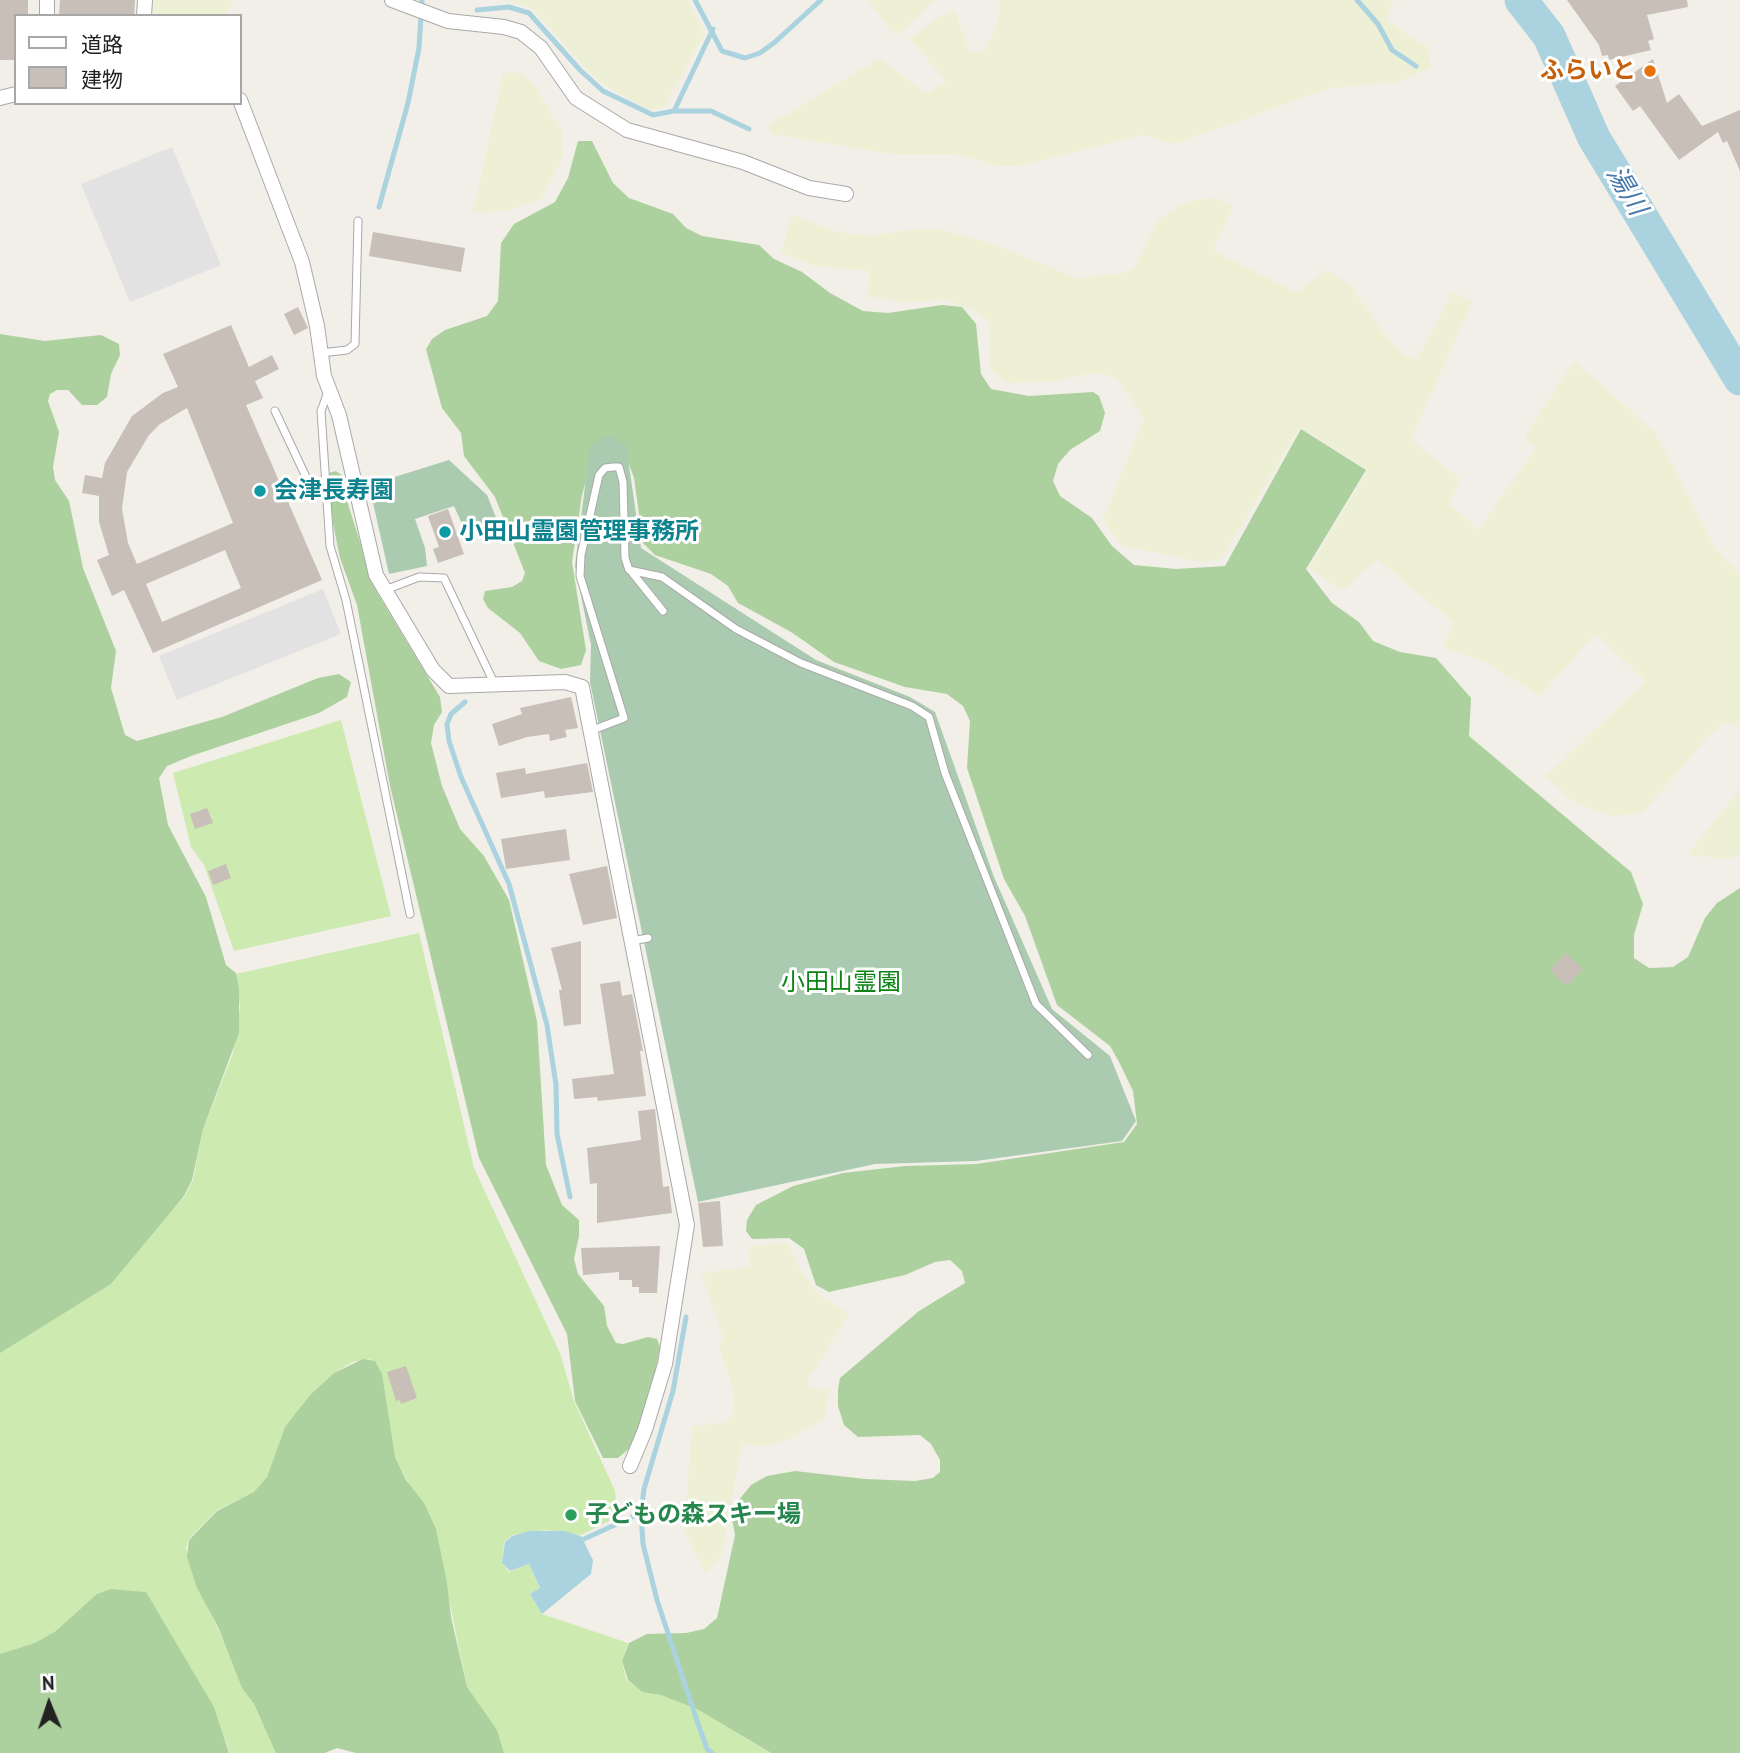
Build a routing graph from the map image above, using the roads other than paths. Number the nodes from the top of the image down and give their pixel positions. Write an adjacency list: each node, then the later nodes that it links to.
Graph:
1 (392, 0): 3 (street)
2 (242, 105): 5 (street)
3 (846, 194)
4 (358, 221): 5 (lane)
5 (321, 353): 6 (street)
6 (328, 392): 8 (lane); 10 (street)
7 (275, 411): 8 (lane)
8 (324, 495): 14 (lane)
9 (629, 570): 11 (lane); 13 (lane); 17 (lane)
10 (385, 590): 12 (street); 12 (lane)
11 (663, 611)
12 (496, 686): 13 (street)
13 (590, 732): 16 (street)
14 (410, 914)
15 (648, 938): 16 (lane)
16 (632, 941): 18 (street)
17 (1088, 1055)
18 (630, 1466)

